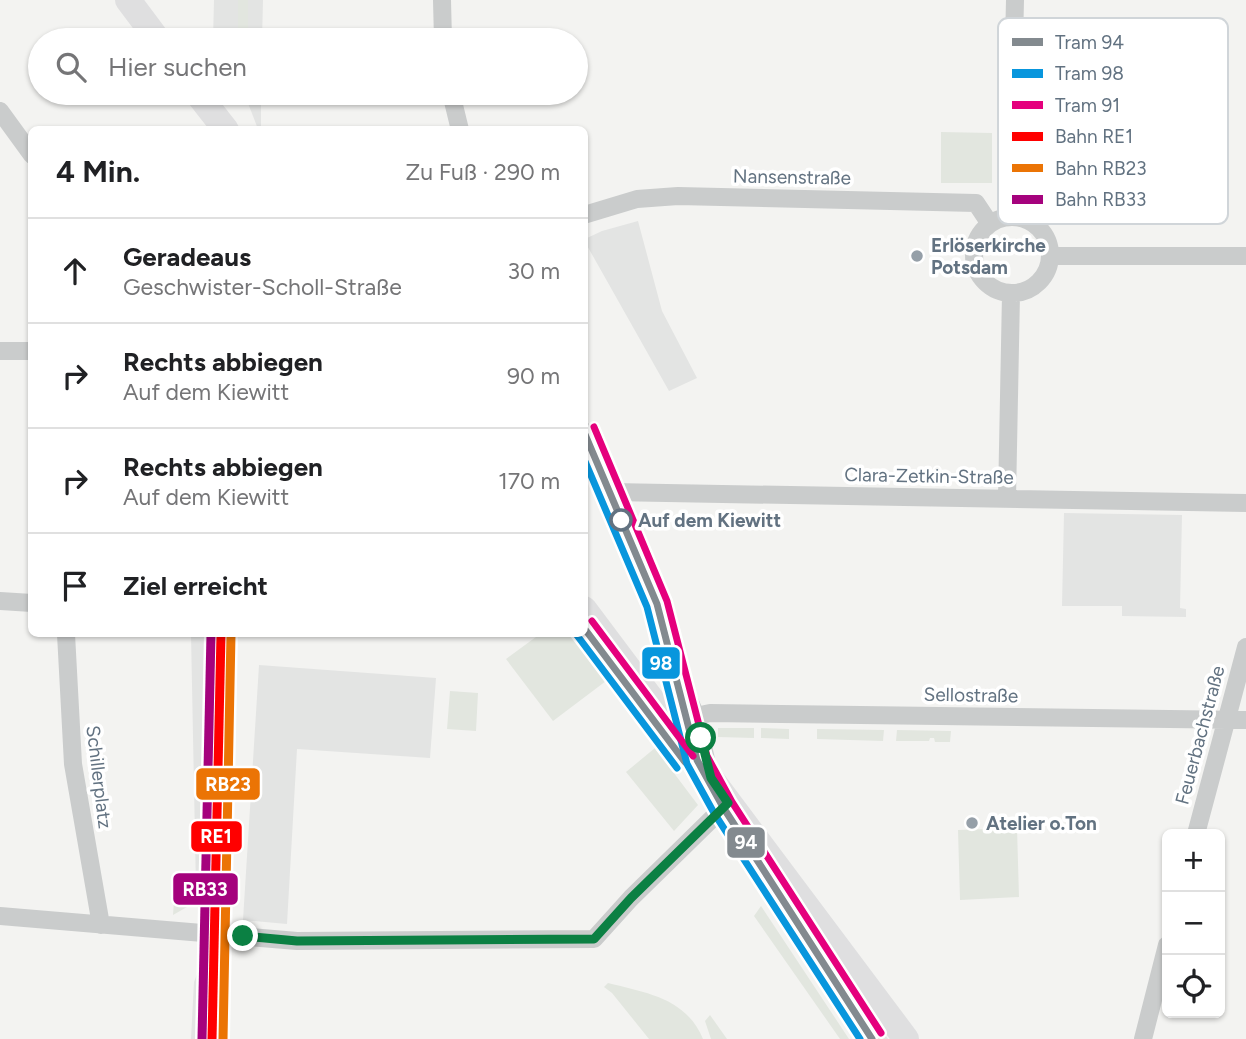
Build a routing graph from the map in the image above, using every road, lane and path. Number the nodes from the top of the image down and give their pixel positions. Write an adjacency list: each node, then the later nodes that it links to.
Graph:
1 (128, 0): 5 (main road)
2 (442, 0): 6 (street)
3 (1015, 0): 4 (street)
4 (1015, 18)
5 (149, 28)
6 (443, 28)
7 (204, 105): 10 (main road)
8 (454, 105): 11 (street)
9 (0, 111): 12 (street)
10 (217, 126)
11 (459, 126)
12 (28, 150)
13 (588, 214): 15 (street, Nansenstraße)
14 (998, 221): 15 (street)
15 (990, 224): 19 (street)
16 (1035, 224): 17 (street)
17 (1051, 256): 18 (street); 19 (street)
18 (1246, 256)
19 (1011, 294): 24 (street)
20 (0, 351): 21 (street)
21 (28, 351)
22 (588, 440): 23 (street)
23 (611, 492): 24 (street, Clara-Zetkin-Straße); 31 (street)
24 (1007, 499): 25 (street, Clara-Zetkin-Straße)
25 (1246, 503)
26 (0, 601): 27 (street)
27 (28, 603)
28 (588, 614): 34 (main road)
29 (66, 637): 38 (street, Schillerplatz)
30 (1246, 648): 32 (street, Feuerbachstraße)
31 (696, 716): 32 (street, Sellostraße); 34 (street)
32 (1226, 719): 33 (street, Sellostraße); 36 (street, Feuerbachstraße)
33 (1246, 720)
34 (711, 778): 35 (main road)
35 (728, 803): 38 (street); 40 (main road)
36 (1197, 829)
37 (0, 916): 38 (street)
38 (101, 925)
39 (1164, 955): 41 (street)
40 (906, 1039)
41 (1143, 1039)

